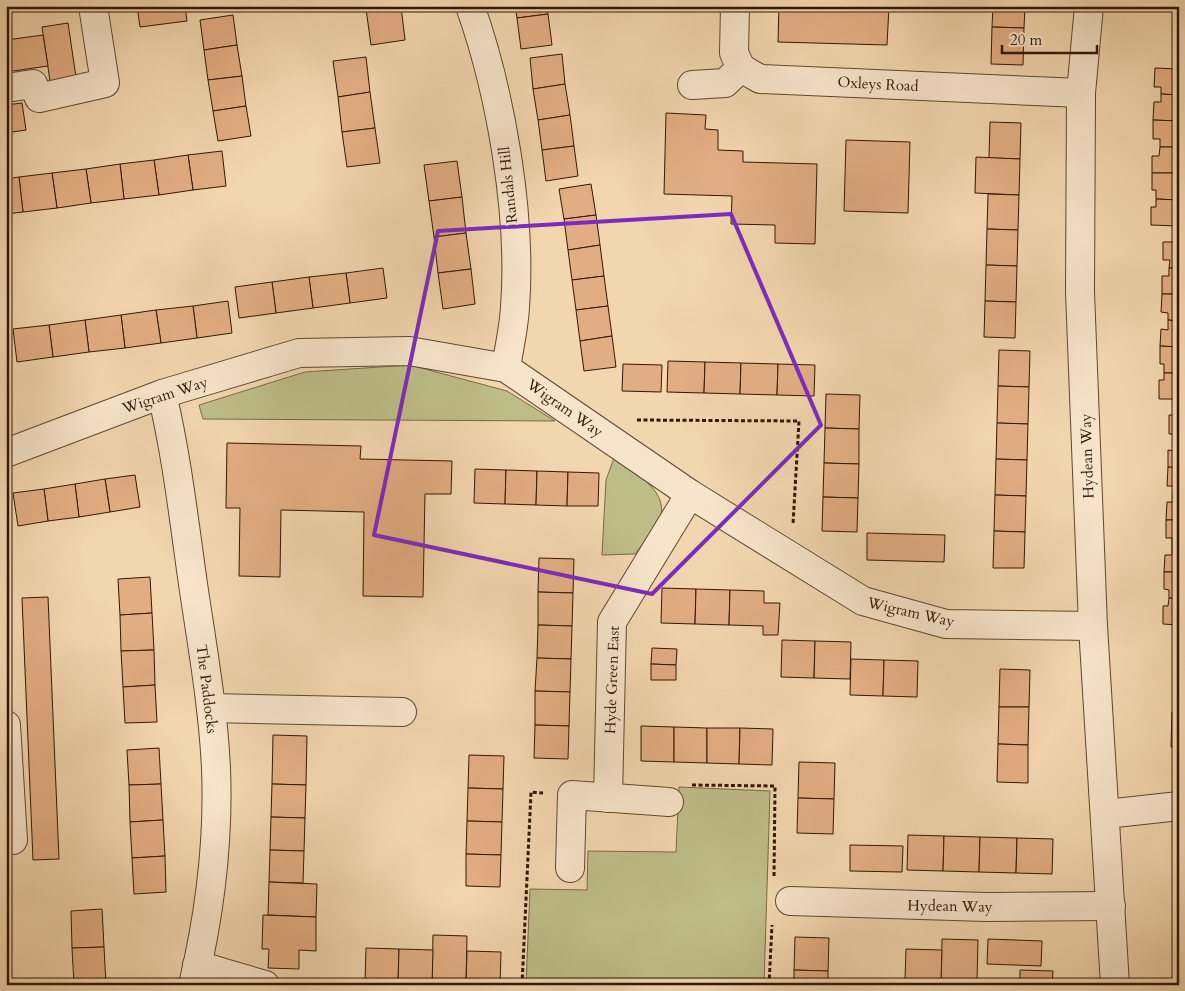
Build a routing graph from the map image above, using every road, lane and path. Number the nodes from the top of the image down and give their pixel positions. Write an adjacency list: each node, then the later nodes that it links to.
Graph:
1 (93, 6): 7 (street)
2 (470, 6): 9 (street, Randals Hill)
3 (735, 6): 5 (street)
4 (1089, 6): 8 (street, Hydean Way)
5 (741, 68): 6 (street); 8 (street, Oxleys Road)
6 (692, 85)
7 (6, 88)
8 (1082, 93): 15 (street, Hydean Way)
9 (506, 368): 10 (street, Wigram Way); 13 (street, Wigram Way)
10 (162, 394): 12 (street, Wigram Way); 16 (street, The Paddocks)
11 (631, 420): 14 (path)
12 (6, 453)
13 (690, 494): 14 (street, Wigram Way); 20 (street, Hyde Green East)
14 (791, 556): 15 (street, Wigram Way)
15 (1093, 626): 23 (street, Hydean Way)
16 (211, 708): 17 (street); 28 (street, The Paddocks)
17 (402, 712)
18 (6, 725): 24 (street)
19 (572, 795): 20 (street); 25 (street); 30 (path)
20 (608, 798): 21 (street)
21 (670, 802): 26 (path)
22 (1179, 806): 23 (street)
23 (1106, 814): 27 (street, Hydean Way)
24 (13, 840)
25 (570, 868)
26 (782, 902): 27 (street, Hydean Way); 31 (path)
27 (1111, 906): 32 (street, Hydean Way)
28 (195, 975): 29 (street)
29 (265, 985)
30 (522, 985)
31 (769, 985)
32 (1114, 985)

